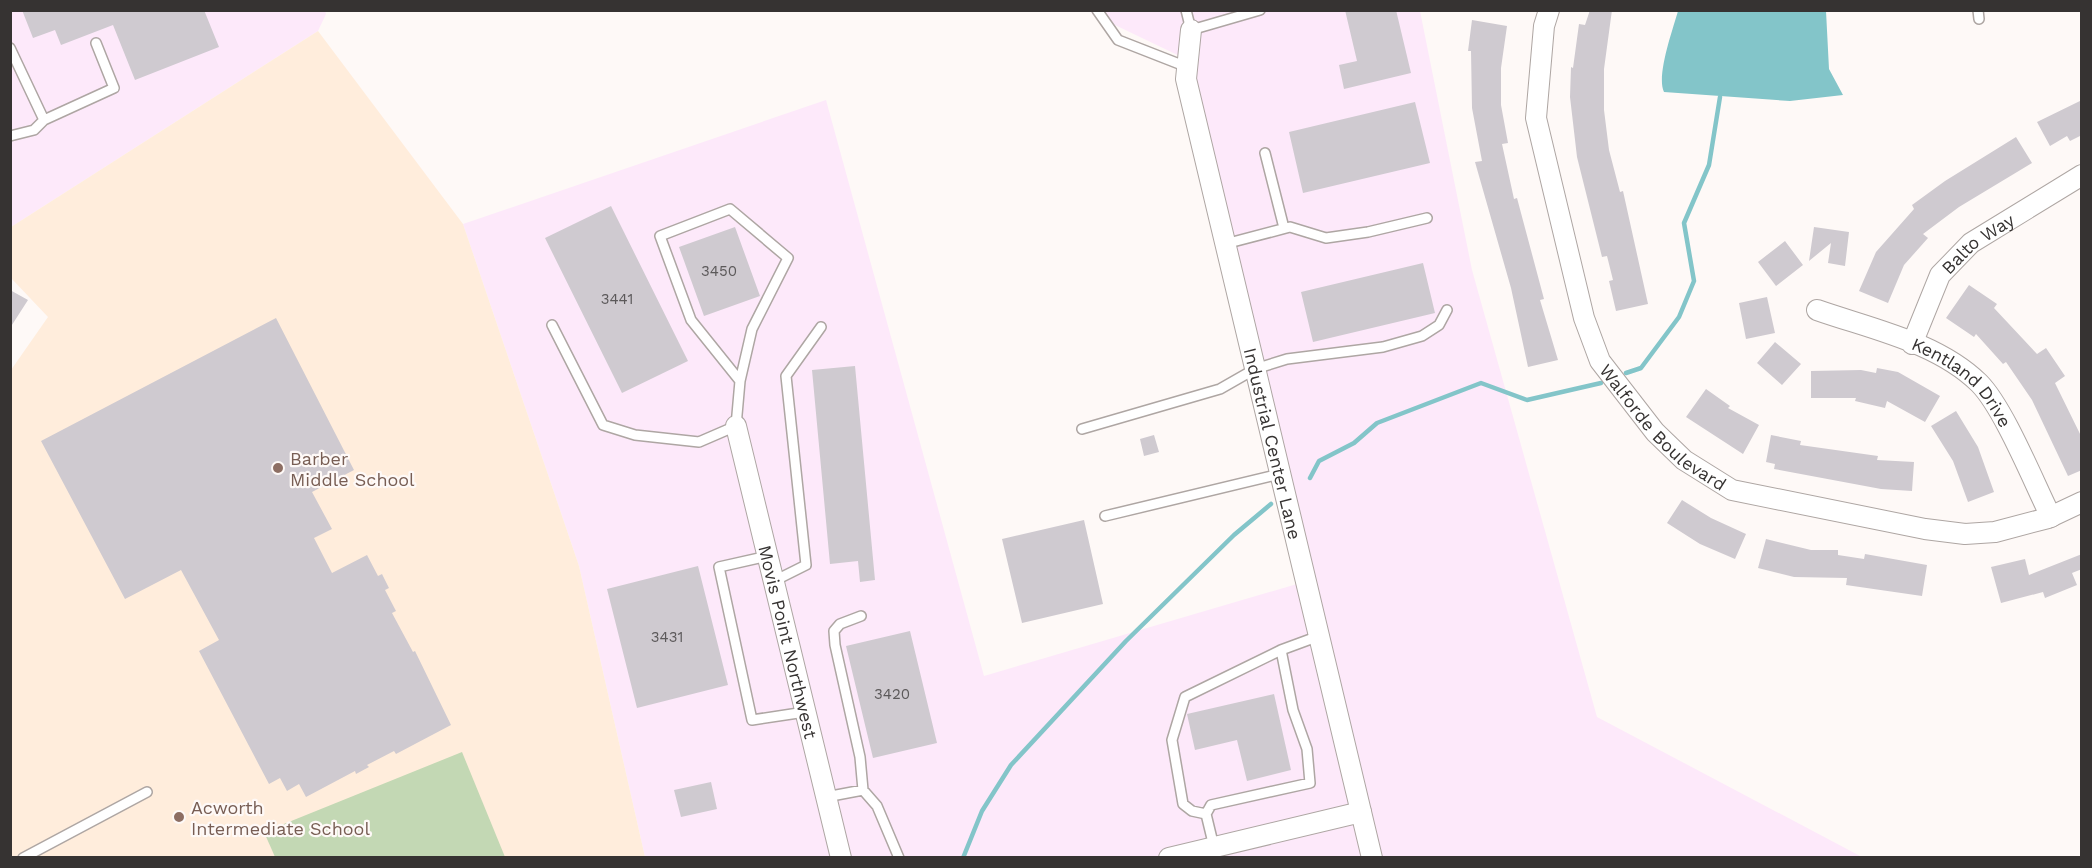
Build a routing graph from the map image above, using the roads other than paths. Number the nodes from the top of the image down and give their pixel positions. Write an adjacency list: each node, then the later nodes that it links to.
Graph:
1 (1097, 10): 8 (lane)
2 (1186, 10): 5 (lane)
3 (1260, 10): 5 (lane)
4 (1550, 10): 28 (street, Walforde Boulevard)
5 (1191, 30): 8 (street, Industrial Center Lane)
6 (96, 43): 9 (lane)
7 (10, 48): 9 (lane)
8 (1187, 67): 15 (street, Industrial Center Lane)
9 (44, 120): 10 (lane)
10 (10, 136)
11 (1265, 153): 14 (lane)
12 (2082, 175): 20 (street, Balto Way)
13 (1427, 218): 14 (lane)
14 (1284, 228): 15 (lane)
15 (1225, 244): 21 (street, Industrial Center Lane)
16 (1447, 310): 21 (lane)
17 (1817, 310): 20 (street, Kentland Drive)
18 (552, 325): 23 (lane)
19 (821, 327): 30 (lane)
20 (1912, 344): 28 (street, Kentland Drive)
21 (1255, 369): 24 (lane); 25 (street, Industrial Center Lane)
22 (740, 381): 22 (lane); 23 (lane)
23 (736, 426): 29 (street, Movis Point Northwest)
24 (1082, 429)
25 (1280, 474): 27 (lane); 32 (street, Industrial Center Lane)
26 (2082, 502): 28 (street, Walforde Boulevard)
27 (1105, 516)
28 (2051, 517)
29 (768, 556): 30 (street, Movis Point Northwest); 34 (lane)
30 (774, 581): 34 (street, Movis Point Northwest)
31 (861, 616): 35 (lane)
32 (1319, 636): 33 (lane); 38 (street, Industrial Center Lane)
33 (1281, 650): 39 (lane); 39 (lane)
34 (805, 712): 37 (street, Movis Point Northwest)
35 (863, 790): 37 (lane); 43 (lane)
36 (147, 792): 41 (lane)
37 (826, 797): 42 (street, Movis Point Northwest)
38 (1361, 812): 40 (street); 45 (street, Industrial Center Lane)
39 (1206, 814): 40 (lane)
40 (1206, 851): 44 (street)
41 (30, 856)
42 (841, 858)
43 (899, 858)
44 (1169, 858)
45 (1372, 858)

